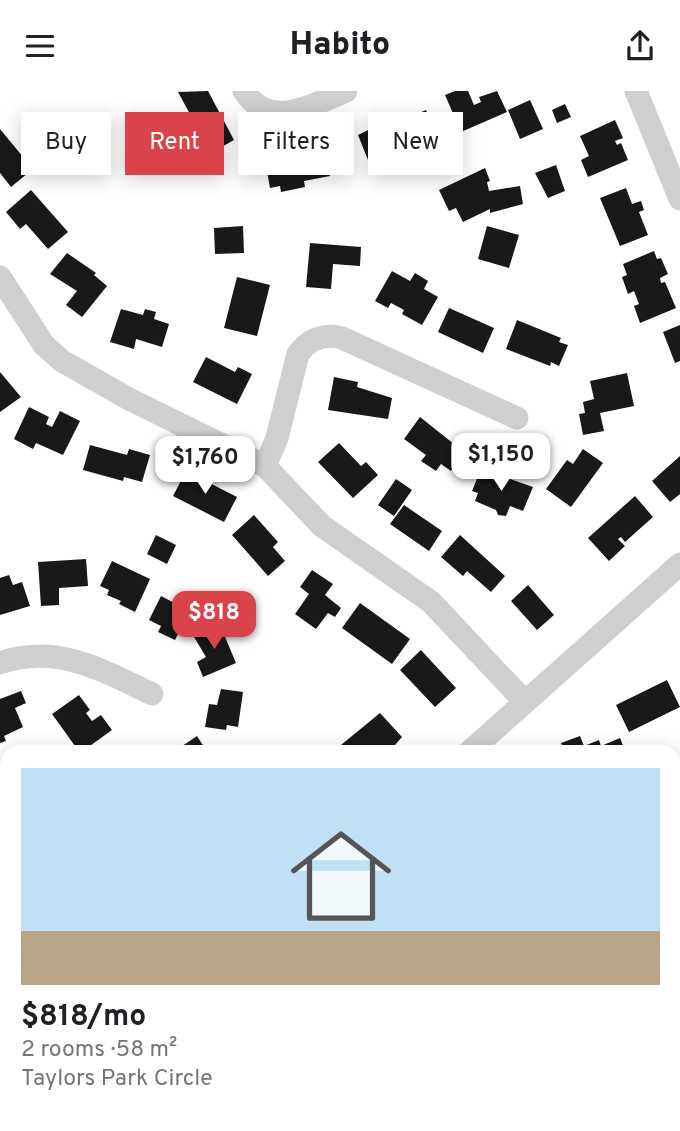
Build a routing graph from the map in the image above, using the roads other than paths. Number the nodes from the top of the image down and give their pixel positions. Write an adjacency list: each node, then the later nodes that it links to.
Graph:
1 (244, 91): 2 (street)
2 (346, 91)
3 (636, 91): 4 (street)
4 (680, 199)
5 (0, 277): 7 (street)
6 (517, 418): 7 (street)
7 (265, 466): 11 (street)
8 (680, 564): 11 (street)
9 (0, 663): 10 (street)
10 (152, 694)
11 (525, 702): 12 (street)
12 (483, 745)

